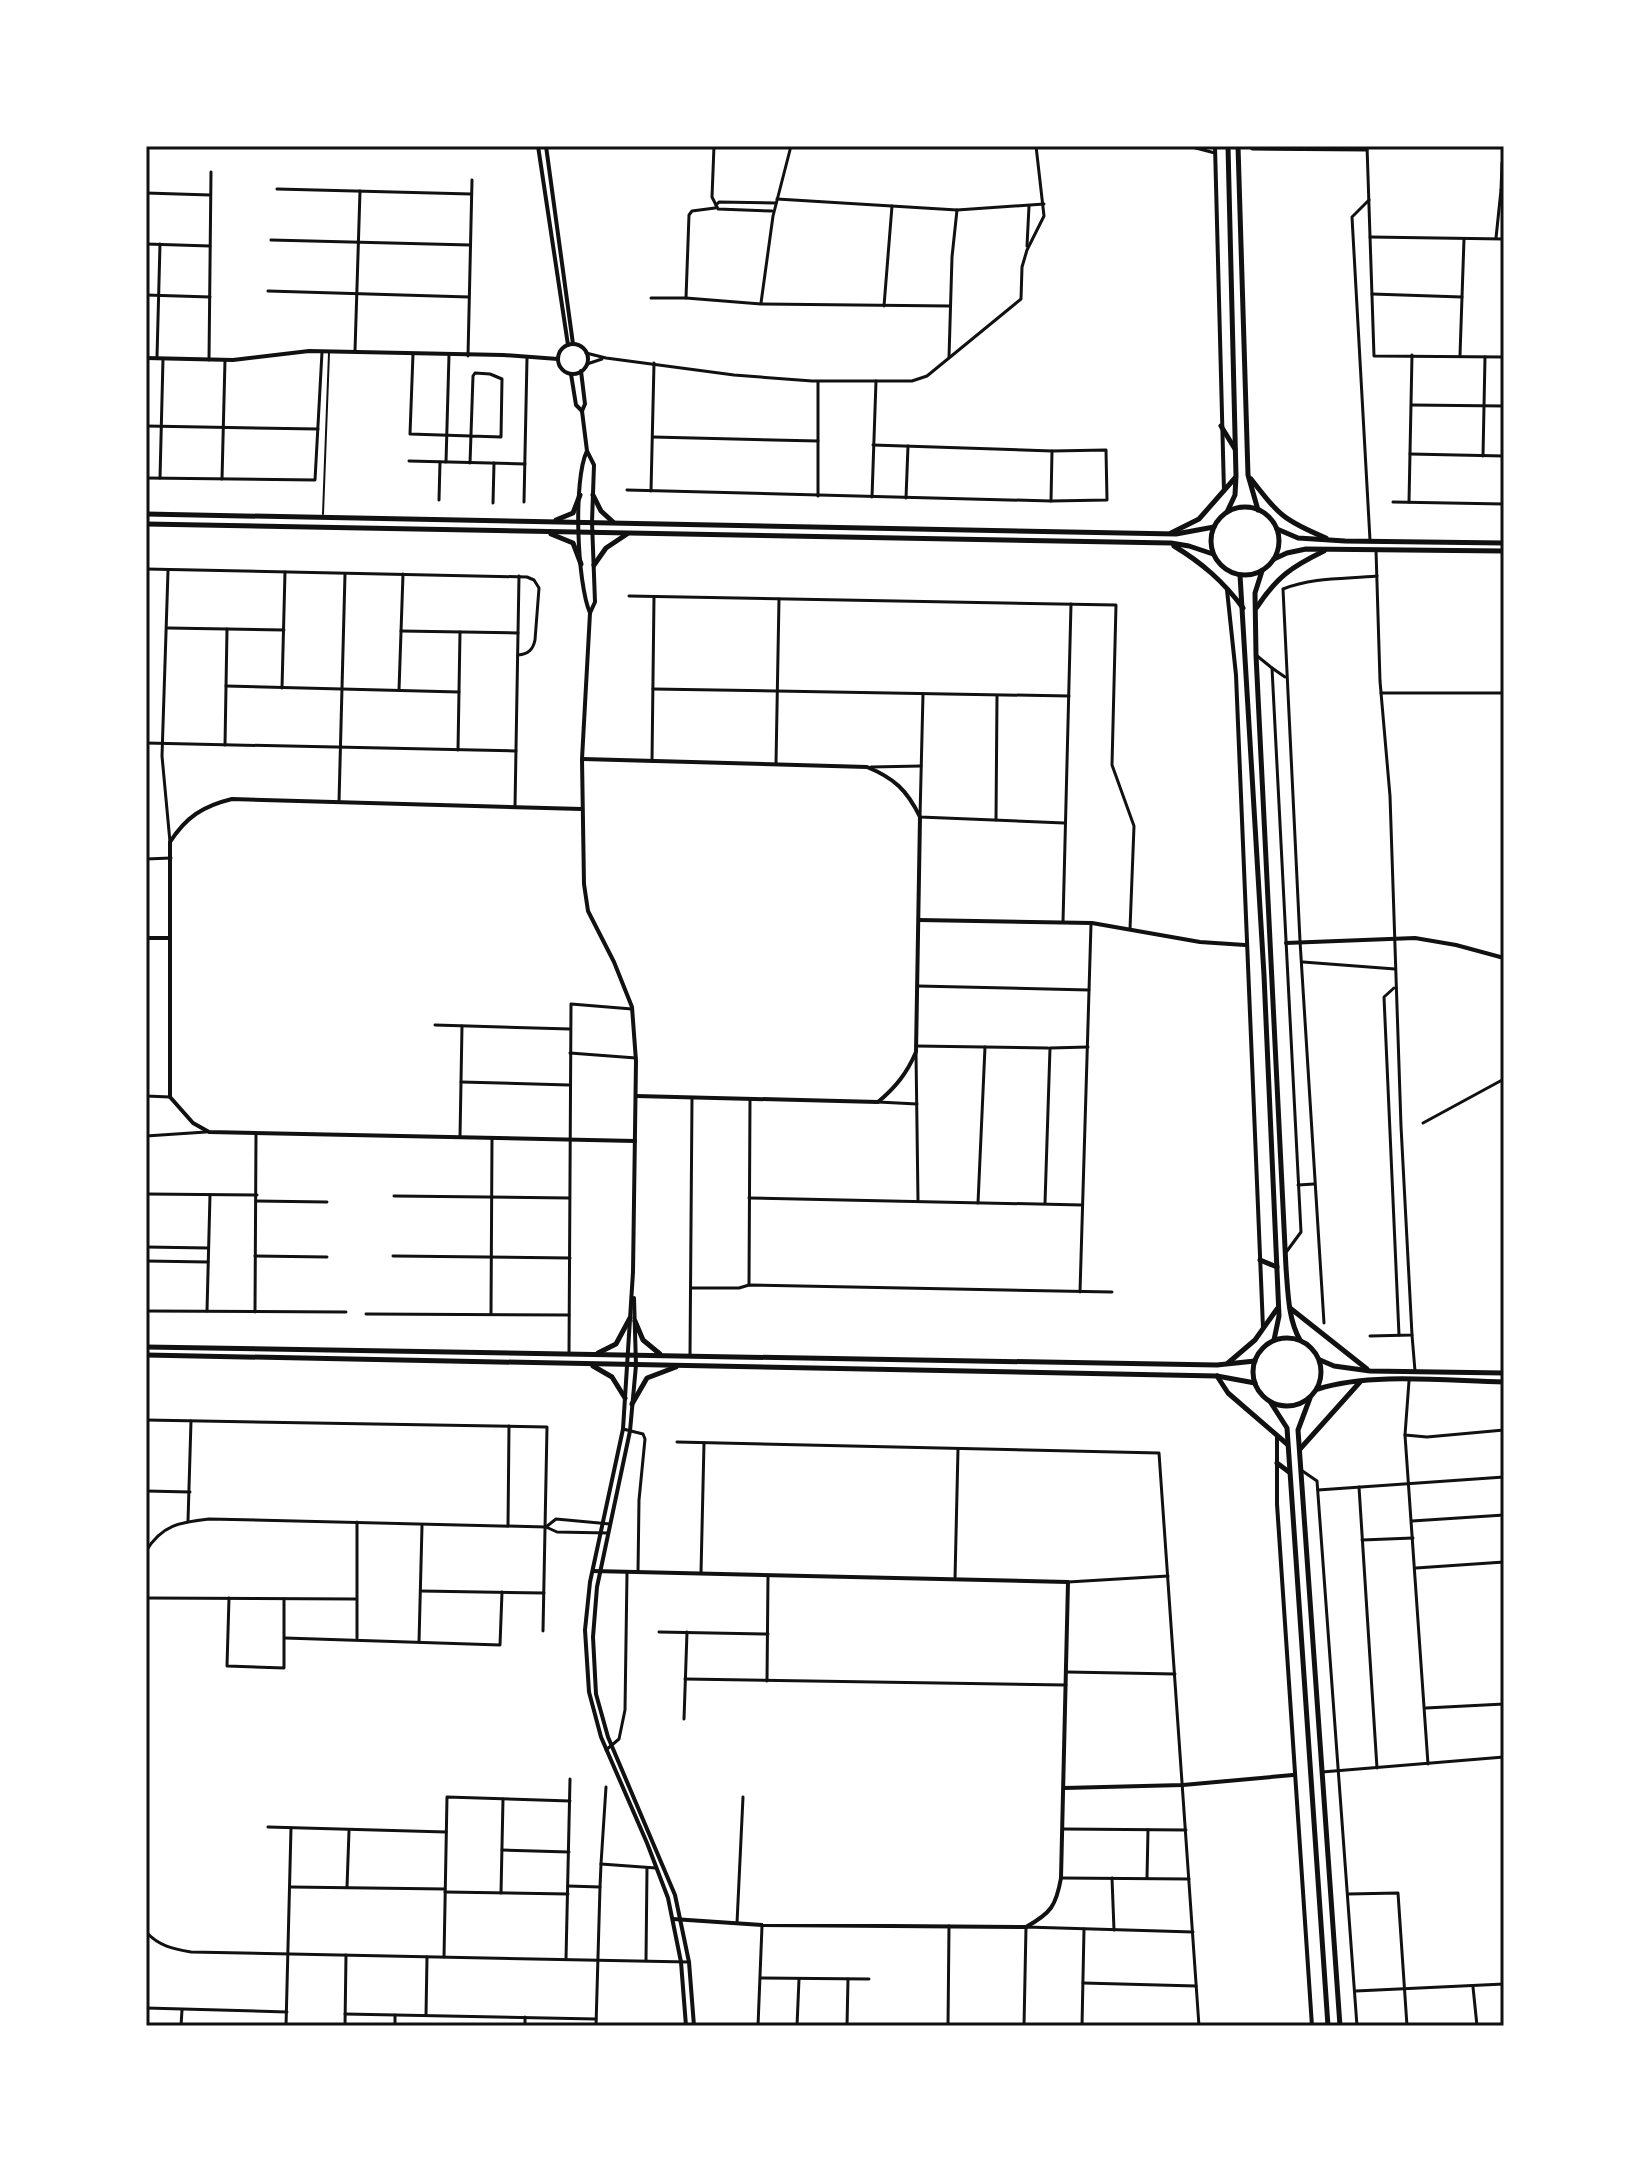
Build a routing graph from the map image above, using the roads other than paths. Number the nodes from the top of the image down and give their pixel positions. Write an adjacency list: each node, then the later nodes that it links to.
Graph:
1 (538, 146): 54 (street)
2 (546, 146): 54 (street)
3 (714, 146): 25 (street)
4 (791, 146): 23 (street)
5 (1036, 146): 24 (street)
6 (1188, 146): 12 (street)
7 (1215, 146): 12 (street)
8 (1228, 146): 95 (main road)
9 (1238, 146): 107 (main road)
10 (1367, 148): 11 (street); 22 (street)
11 (1252, 149)
12 (1215, 153): 86 (street)
13 (1504, 163): 17 (street)
14 (211, 172): 21 (street)
15 (472, 180): 20 (street)
16 (277, 189): 18 (street)
17 (1503, 190): 32 (street)
18 (360, 191): 20 (street); 35 (street)
19 (146, 193): 21 (street)
20 (471, 194): 38 (street)
21 (210, 195): 39 (street)
22 (1369, 200): 30 (street); 144 (street)
23 (776, 201): 25 (street); 26 (street); 29 (street)
24 (1044, 204): 27 (street); 40 (street)
25 (716, 206): 29 (street); 50 (street)
26 (892, 206): 28 (street); 52 (street)
27 (1029, 206): 28 (street); 40 (street)
28 (957, 210): 53 (street)
29 (774, 211): 51 (street)
30 (1370, 237): 31 (street); 43 (street)
31 (1464, 239): 32 (street); 48 (street)
32 (1495, 239): 33 (street)
33 (1504, 239)
34 (271, 240): 35 (street)
35 (358, 242): 38 (street); 42 (street)
36 (146, 244): 37 (street)
37 (160, 244): 39 (street); 45 (street)
38 (470, 245): 47 (street)
39 (210, 246): 46 (street)
40 (1027, 250): 70 (street)
41 (268, 291): 42 (street)
42 (357, 294): 47 (street); 57 (street)
43 (1372, 294): 48 (street); 61 (street)
44 (146, 295): 45 (street)
45 (159, 296): 46 (street); 68 (street)
46 (210, 297): 72 (street)
47 (469, 297): 62 (street)
48 (1462, 297): 63 (street)
49 (651, 298): 50 (street)
50 (686, 298): 51 (street)
51 (761, 304): 52 (street)
52 (884, 306): 53 (street)
53 (950, 306): 70 (street)
54 (570, 345): 58 (street); 71 (street)
55 (322, 352): 56 (street); 73 (street); 88 (street)
56 (329, 352): 57 (street); 130 (street)
57 (355, 353): 59 (street)
58 (586, 353): 69 (street); 75 (street)
59 (413, 354): 60 (street); 89 (street)
60 (449, 355): 62 (street); 89 (street)
61 (1412, 355): 63 (street); 80 (street)
62 (468, 356): 64 (street)
63 (1460, 356): 65 (street)
64 (527, 357): 71 (street); 106 (street)
65 (1485, 357): 66 (street); 81 (street)
66 (1504, 357)
67 (146, 358): 68 (street)
68 (160, 358): 72 (street); 85 (street)
69 (606, 358): 74 (street); 75 (street)
70 (949, 358): 78 (street)
71 (558, 359): 77 (street)
72 (209, 360): 73 (street)
73 (225, 360): 87 (street)
74 (654, 363): 79 (street); 91 (street)
75 (587, 364): 76 (street)
76 (581, 371): 77 (street); 83 (street)
77 (571, 374): 83 (street)
78 (876, 381): 79 (street); 93 (street)
79 (818, 382): 92 (street)
80 (1411, 405): 81 (street); 98 (street)
81 (1486, 406): 82 (street); 99 (street)
82 (1504, 406)
83 (582, 411): 96 (street)
84 (146, 426): 85 (street)
85 (161, 426): 87 (street); 110 (street)
86 (1221, 426): 95 (main road); 114 (street)
87 (223, 427): 88 (street); 111 (street)
88 (318, 429): 111 (street)
89 (447, 435): 90 (street); 103 (street)
90 (471, 436): 90 (street); 104 (street)
91 (653, 437): 92 (street); 113 (street)
92 (818, 441): 117 (street)
93 (873, 445): 94 (street); 118 (street)
94 (908, 446): 97 (street); 119 (street)
95 (1236, 450): 108 (main road)
96 (587, 451): 115 (street); 116 (street)
97 (1052, 451): 121 (street); 121 (street)
98 (1410, 454): 99 (street); 124 (street)
99 (1483, 456): 100 (street)
100 (1504, 456)
101 (409, 461): 102 (street)
102 (440, 462): 103 (street); 120 (street)
103 (446, 462): 104 (street)
104 (470, 463): 105 (street)
105 (494, 463): 106 (street); 125 (street)
106 (525, 464): 122 (street)
107 (1248, 475): 127 (main road); 143 (main road)
108 (1236, 476): 114 (main road); 128 (main road)
109 (146, 478): 110 (street)
110 (160, 478): 111 (street)
111 (222, 479)
112 (627, 490): 113 (street)
113 (651, 492): 117 (street)
114 (1224, 492): 142 (main road)
115 (580, 495): 131 (main road); 132 (street)
116 (593, 495): 133 (street); 134 (main road)
117 (818, 496): 118 (street)
118 (872, 497): 119 (street)
119 (906, 498): 121 (street)
120 (439, 500)
121 (1051, 501)
122 (524, 502)
123 (1393, 502): 124 (street)
124 (1409, 502): 126 (street)
125 (493, 503)
126 (1504, 504)
127 (1258, 510): 128 (main road); 137 (main road)
128 (1227, 512): 136 (main road)
129 (146, 514): 130 (main road)
130 (322, 517): 131 (main road)
131 (547, 522): 132 (main road)
132 (579, 522): 133 (main road); 139 (street)
133 (592, 522): 134 (main road); 140 (street)
134 (615, 523): 142 (main road)
135 (146, 524): 138 (main road)
136 (1214, 527): 142 (main road); 150 (main road)
137 (1277, 529): 143 (main road); 151 (main road)
138 (542, 531): 139 (main road); 152 (main road)
139 (579, 532): 140 (main road); 152 (street)
140 (592, 532): 141 (main road); 153 (street)
141 (628, 533): 145 (main road); 153 (main road)
142 (1170, 534)
143 (1332, 540): 144 (main road)
144 (1370, 541): 146 (main road)
145 (1171, 543): 150 (main road); 163 (main road)
146 (1504, 543)
147 (1329, 549): 148 (main road); 151 (main road); 169 (main road)
148 (1376, 549): 149 (main road); 162 (street)
149 (1504, 551)
150 (1213, 554): 160 (main road)
151 (1274, 559): 156 (main road)
152 (581, 564): 170 (street)
153 (594, 565): 170 (street)
154 (146, 569): 155 (street)
155 (168, 570): 157 (street); 171 (street)
156 (1262, 571): 160 (main road); 169 (main road)
157 (285, 572): 158 (street); 173 (street)
158 (345, 573): 159 (street); 185 (street)
159 (403, 574): 161 (street); 174 (street)
160 (1240, 575): 168 (main road)
161 (519, 576): 176 (street); 177 (street)
162 (1377, 576): 182 (street); 190 (street)
163 (1226, 585): 168 (main road); 181 (street)
164 (629, 596): 165 (street)
165 (654, 597): 166 (street); 186 (street)
166 (779, 599): 167 (street); 188 (street)
167 (1071, 604): 194 (street); 218 (street)
168 (1244, 608): 179 (main road)
169 (1255, 609): 178 (main road)
170 (590, 613): 201 (street)
171 (166, 628): 172 (street); 196 (street)
172 (227, 629): 173 (street); 183 (street)
173 (284, 630): 184 (street)
174 (401, 631): 175 (street); 187 (street)
175 (460, 632): 176 (street); 189 (street)
176 (518, 633): 177 (street)
177 (518, 655): 200 (street)
178 (1256, 655): 180 (street); 276 (main road)
179 (1247, 657): 181 (street); 285 (main road)
180 (1272, 668): 182 (street); 223 (street)
181 (1236, 675): 224 (street)
182 (1287, 679): 222 (street)
183 (226, 686): 184 (street); 197 (street)
184 (282, 688): 185 (street)
185 (342, 689): 187 (street); 198 (street)
186 (653, 689): 188 (street); 202 (street)
187 (399, 690): 189 (street)
188 (778, 691): 192 (street); 203 (street)
189 (459, 692): 199 (street)
190 (1381, 693): 191 (street); 221 (street)
191 (1504, 693)
192 (923, 694): 193 (street); 204 (street)
193 (997, 695): 194 (street); 210 (street)
194 (1069, 696): 211 (street)
195 (146, 743): 196 (street)
196 (163, 743): 197 (street); 212 (street)
197 (225, 745): 198 (street)
198 (340, 747): 199 (street); 206 (street)
199 (458, 750): 200 (street)
200 (516, 751): 207 (street)
201 (582, 759): 202 (street); 208 (street)
202 (652, 761): 203 (street)
203 (776, 764): 205 (street)
204 (921, 766): 205 (street); 209 (street)
205 (867, 767): 209 (street)
206 (339, 802): 207 (street); 212 (street)
207 (515, 807): 208 (street)
208 (582, 809): 231 (street)
209 (920, 817): 210 (street); 215 (street)
210 (996, 820): 211 (street)
211 (1066, 823): 216 (street)
212 (170, 842): 213 (street)
213 (171, 858): 214 (street); 220 (street)
214 (146, 859)
215 (919, 920): 216 (street); 228 (street)
216 (1063, 922): 217 (street)
217 (1092, 923): 218 (street); 230 (street)
218 (1130, 929): 224 (street)
219 (146, 938): 220 (street)
220 (170, 938): 246 (street)
221 (1394, 939): 222 (street); 225 (street); 227 (street)
222 (1300, 941): 223 (street); 226 (street)
223 (1286, 943): 260 (street)
224 (1245, 945): 282 (street)
225 (1504, 958)
226 (1302, 962): 227 (street); 259 (street)
227 (1395, 969): 229 (street)
228 (918, 986): 230 (street); 238 (street)
229 (1396, 987): 302 (street); 303 (street)
230 (1089, 990): 236 (street)
231 (632, 1009): 234 (street); 240 (street)
232 (435, 1025): 233 (street)
233 (462, 1026): 234 (street); 242 (street)
234 (570, 1029): 239 (street)
235 (985, 1047): 237 (street); 238 (street); 271 (street)
236 (1088, 1047): 237 (street); 273 (street)
237 (1050, 1048): 272 (street)
238 (916, 1049): 249 (street); 250 (street)
239 (570, 1053): 240 (street); 243 (street)
240 (636, 1058): 245 (street)
241 (1504, 1079): 251 (street)
242 (461, 1082): 243 (street); 255 (street)
243 (569, 1085): 257 (street)
244 (146, 1096): 246 (street)
245 (636, 1096): 247 (street); 258 (street)
246 (170, 1097): 252 (street)
247 (692, 1098): 248 (street); 287 (street)
248 (750, 1099): 249 (street); 267 (street)
249 (878, 1102): 250 (street)
250 (917, 1104): 269 (street)
251 (1423, 1123)
252 (209, 1132): 253 (street); 254 (street)
253 (256, 1133): 255 (street); 263 (street)
254 (146, 1136)
255 (460, 1137): 256 (street)
256 (492, 1138): 257 (street); 265 (street)
257 (569, 1140): 258 (street); 266 (street)
258 (635, 1141): 299 (street)
259 (1315, 1184): 260 (street); 300 (street)
260 (1298, 1185): 276 (street)
261 (146, 1194): 262 (street)
262 (210, 1195): 263 (street); 275 (street)
263 (257, 1195): 268 (street)
264 (394, 1196): 265 (street)
265 (492, 1197): 266 (street); 280 (street)
266 (569, 1198): 281 (street)
267 (749, 1198): 269 (street); 286 (street)
268 (256, 1201): 270 (street); 277 (street)
269 (918, 1201): 271 (street)
270 (327, 1202)
271 (978, 1203): 272 (street)
272 (1045, 1204): 273 (street)
273 (1083, 1205): 288 (street)
274 (146, 1247): 275 (street)
275 (208, 1248): 284 (street)
276 (1286, 1252): 291 (main road)
277 (255, 1256): 279 (street); 294 (street)
278 (393, 1256): 280 (street)
279 (327, 1257)
280 (492, 1257): 281 (street); 297 (street)
281 (570, 1258): 298 (street)
282 (1260, 1260): 285 (main road); 301 (street)
283 (146, 1261): 284 (street)
284 (208, 1262): 293 (street)
285 (1277, 1267): 290 (main road)
286 (749, 1285): 287 (street); 288 (street)
287 (692, 1288): 314 (street)
288 (1080, 1292): 289 (street)
289 (1112, 1292)
290 (1278, 1307): 301 (main road); 305 (main road)
291 (1290, 1308): 306 (main road); 322 (main road)
292 (146, 1311): 293 (street)
293 (207, 1311): 294 (street)
294 (255, 1312): 295 (street)
295 (346, 1312)
296 (366, 1314): 297 (street)
297 (491, 1314): 298 (street)
298 (569, 1315): 308 (street)
299 (632, 1319): 309 (main road); 311 (street); 312 (street); 313 (main road)
300 (1324, 1323)
301 (1263, 1330): 319 (main road)
302 (1399, 1335): 303 (street); 304 (street)
303 (1412, 1335): 323 (street)
304 (1370, 1336)
305 (1274, 1340): 306 (main road); 316 (main road)
306 (1300, 1340): 315 (main road)
307 (146, 1347): 308 (main road)
308 (569, 1354): 309 (main road)
309 (593, 1354): 311 (main road)
310 (146, 1355): 317 (main road)
311 (628, 1355): 312 (main road); 318 (street)
312 (636, 1355): 313 (main road); 320 (street)
313 (661, 1355): 314 (main road)
314 (690, 1356): 319 (main road)
315 (1319, 1360): 322 (main road); 330 (main road)
316 (1255, 1361): 319 (main road); 329 (main road)
317 (589, 1364): 318 (main road); 331 (main road)
318 (627, 1364): 320 (main road); 331 (street)
319 (1228, 1364)
320 (636, 1365): 321 (main road); 334 (street)
321 (681, 1365): 325 (main road); 334 (main road)
322 (1370, 1371): 323 (main road)
323 (1415, 1371): 324 (main road)
324 (1504, 1373)
325 (1217, 1376): 329 (main road); 342 (main road)
326 (1361, 1381): 327 (main road); 330 (main road); 347 (main road)
327 (1409, 1381): 328 (main road); 341 (street)
328 (1504, 1382)
329 (1255, 1383): 333 (main road)
330 (1316, 1390): 332 (main road)
331 (625, 1398): 338 (street)
332 (1310, 1398): 333 (main road); 347 (main road)
333 (1271, 1403): 345 (main road)
334 (632, 1404): 340 (street)
335 (146, 1420): 336 (street)
336 (191, 1421): 337 (street); 356 (street)
337 (509, 1426): 364 (street); 365 (street)
338 (623, 1429): 340 (street); 361 (street)
339 (1504, 1430): 341 (street)
340 (630, 1431): 363 (street); 376 (street)
341 (1405, 1435): 352 (street)
342 (1277, 1436): 345 (main road); 348 (street)
343 (677, 1442): 344 (street)
344 (704, 1443): 346 (street); 377 (street)
345 (1288, 1444): 350 (main road)
346 (958, 1449): 379 (street); 380 (street)
347 (1300, 1449): 349 (main road)
348 (1277, 1463): 350 (main road); 411 (street)
349 (1301, 1470): 354 (street); 410 (main road)
350 (1290, 1473): 496 (main road)
351 (1504, 1477): 352 (street)
352 (1409, 1484): 353 (street); 359 (street)
353 (1359, 1487): 354 (street); 369 (street)
354 (1318, 1490): 409 (street)
355 (146, 1491): 356 (street)
356 (190, 1492): 358 (street)
357 (1504, 1515): 359 (street)
358 (188, 1521): 360 (street); 370 (street)
359 (1411, 1521): 368 (street)
360 (357, 1522): 362 (street); 388 (street)
361 (604, 1523): 363 (street); 365 (street); 366 (street)
362 (422, 1524): 364 (street); 382 (street)
363 (612, 1525): 367 (street)
364 (508, 1526): 365 (street)
365 (546, 1527): 366 (street); 384 (street)
366 (602, 1533): 367 (street); 373 (street)
367 (610, 1533): 374 (street)
368 (1413, 1538): 369 (street); 372 (street)
369 (1362, 1540): 408 (street)
370 (146, 1551)
371 (1504, 1562): 372 (street)
372 (1415, 1568): 402 (street)
373 (593, 1571): 374 (street); 405 (street)
374 (601, 1571): 375 (street); 404 (street)
375 (627, 1572): 376 (street); 404 (street)
376 (638, 1572): 377 (street)
377 (701, 1573): 378 (street)
378 (768, 1575): 380 (street); 392 (street)
379 (1168, 1576): 381 (street); 397 (street)
380 (955, 1579): 381 (street)
381 (1068, 1582): 396 (street)
382 (421, 1591): 383 (street); 395 (street)
383 (502, 1592): 384 (street); 395 (street)
384 (544, 1593): 389 (street)
385 (146, 1598): 386 (street)
386 (229, 1598): 387 (street); 393 (street)
387 (284, 1599): 388 (street); 393 (street)
388 (356, 1599): 394 (street)
389 (543, 1631)
390 (659, 1632): 391 (street)
391 (687, 1632): 392 (street); 398 (street)
392 (768, 1634): 399 (street)
393 (285, 1638): 394 (street)
394 (357, 1640): 395 (street)
395 (419, 1642)
396 (1067, 1672): 397 (street); 400 (street)
397 (1175, 1674): 413 (street)
398 (685, 1679): 399 (street); 403 (street)
399 (767, 1681): 400 (street)
400 (1066, 1685): 415 (street)
401 (1504, 1704): 402 (street)
402 (1426, 1708): 407 (street)
403 (684, 1719)
404 (612, 1747): 405 (street); 444 (street)
405 (606, 1750): 430 (street)
406 (1504, 1757): 407 (street)
407 (1428, 1764): 408 (street)
408 (1377, 1768): 409 (street)
409 (1337, 1771): 410 (street); 442 (street)
410 (1322, 1772): 497 (main road)
411 (1294, 1775): 413 (street); 495 (street)
412 (570, 1779): 418 (street)
413 (1183, 1785): 415 (street); 424 (street)
414 (606, 1787): 428 (street)
415 (1064, 1788): 421 (street)
416 (743, 1797): 445 (street)
417 (503, 1799): 418 (street); 425 (street); 426 (street)
418 (570, 1801): 427 (street)
419 (268, 1827): 420 (street)
420 (291, 1828): 422 (street); 436 (street)
421 (1064, 1829): 423 (street); 431 (street)
422 (349, 1830): 425 (street); 437 (street)
423 (1148, 1830): 424 (street); 433 (street)
424 (1186, 1830): 434 (street)
425 (446, 1832): 439 (street)
426 (502, 1850): 427 (street); 440 (street)
427 (569, 1852): 435 (street)
428 (601, 1864): 429 (street); 438 (street)
429 (647, 1868): 430 (street); 459 (street)
430 (657, 1868): 443 (street)
431 (1061, 1878): 432 (street); 448 (street)
432 (1112, 1878): 433 (street); 450 (street)
433 (1147, 1879): 434 (street)
434 (1189, 1879): 452 (street)
435 (568, 1886): 438 (street); 441 (street)
436 (291, 1887): 437 (street); 453 (street)
437 (347, 1887): 439 (street)
438 (600, 1887): 458 (street)
439 (445, 1890): 440 (street); 456 (street)
440 (501, 1893): 441 (street)
441 (568, 1894): 457 (street)
442 (1346, 1894): 470 (street); 471 (street)
443 (673, 1919): 444 (street); 460 (street)
444 (681, 1920): 445 (street); 461 (street)
445 (737, 1923): 446 (street)
446 (762, 1925): 447 (street); 462 (street)
447 (949, 1925): 448 (street); 491 (street)
448 (1026, 1927): 449 (street); 492 (street)
449 (1084, 1929): 450 (street); 466 (street)
450 (1114, 1931): 452 (street)
451 (146, 1932): 453 (street)
452 (1193, 1932): 468 (street)
453 (290, 1954): 454 (street); 474 (street)
454 (346, 1955): 455 (street); 475 (street)
455 (427, 1957): 456 (street); 477 (street)
456 (444, 1957): 457 (street)
457 (566, 1960): 458 (street)
458 (597, 1960): 459 (street); 479 (street)
459 (646, 1961): 460 (street)
460 (681, 1962): 461 (street); 486 (street)
461 (689, 1962): 487 (street)
462 (761, 1978): 463 (street); 488 (street)
463 (799, 1979): 464 (street); 489 (street)
464 (848, 1979): 465 (street); 490 (street)
465 (869, 1979)
466 (1083, 1983): 468 (street); 493 (street)
467 (1504, 1984): 469 (street)
468 (1196, 1986): 494 (street)
469 (1473, 1987): 470 (street); 500 (street)
470 (1404, 1989): 471 (street); 499 (street)
471 (1355, 1991): 498 (street)
472 (146, 2008): 473 (street)
473 (182, 2009): 474 (street); 480 (street)
474 (287, 2012): 481 (street)
475 (345, 2014): 476 (street); 482 (street)
476 (395, 2015): 477 (street); 483 (street)
477 (426, 2015): 478 (street)
478 (525, 2017): 479 (street); 484 (street)
479 (596, 2019): 485 (street)
480 (181, 2026)
481 (286, 2026)
482 (345, 2026)
483 (395, 2026)
484 (525, 2026)
485 (596, 2026)
486 (686, 2026)
487 (694, 2026)
488 (758, 2026)
489 (797, 2026)
490 (847, 2026)
491 (948, 2026)
492 (1024, 2026)
493 (1082, 2026)
494 (1199, 2026)
495 (1312, 2026)
496 (1328, 2026)
497 (1340, 2026)
498 (1357, 2026)
499 (1407, 2026)
500 (1477, 2026)

